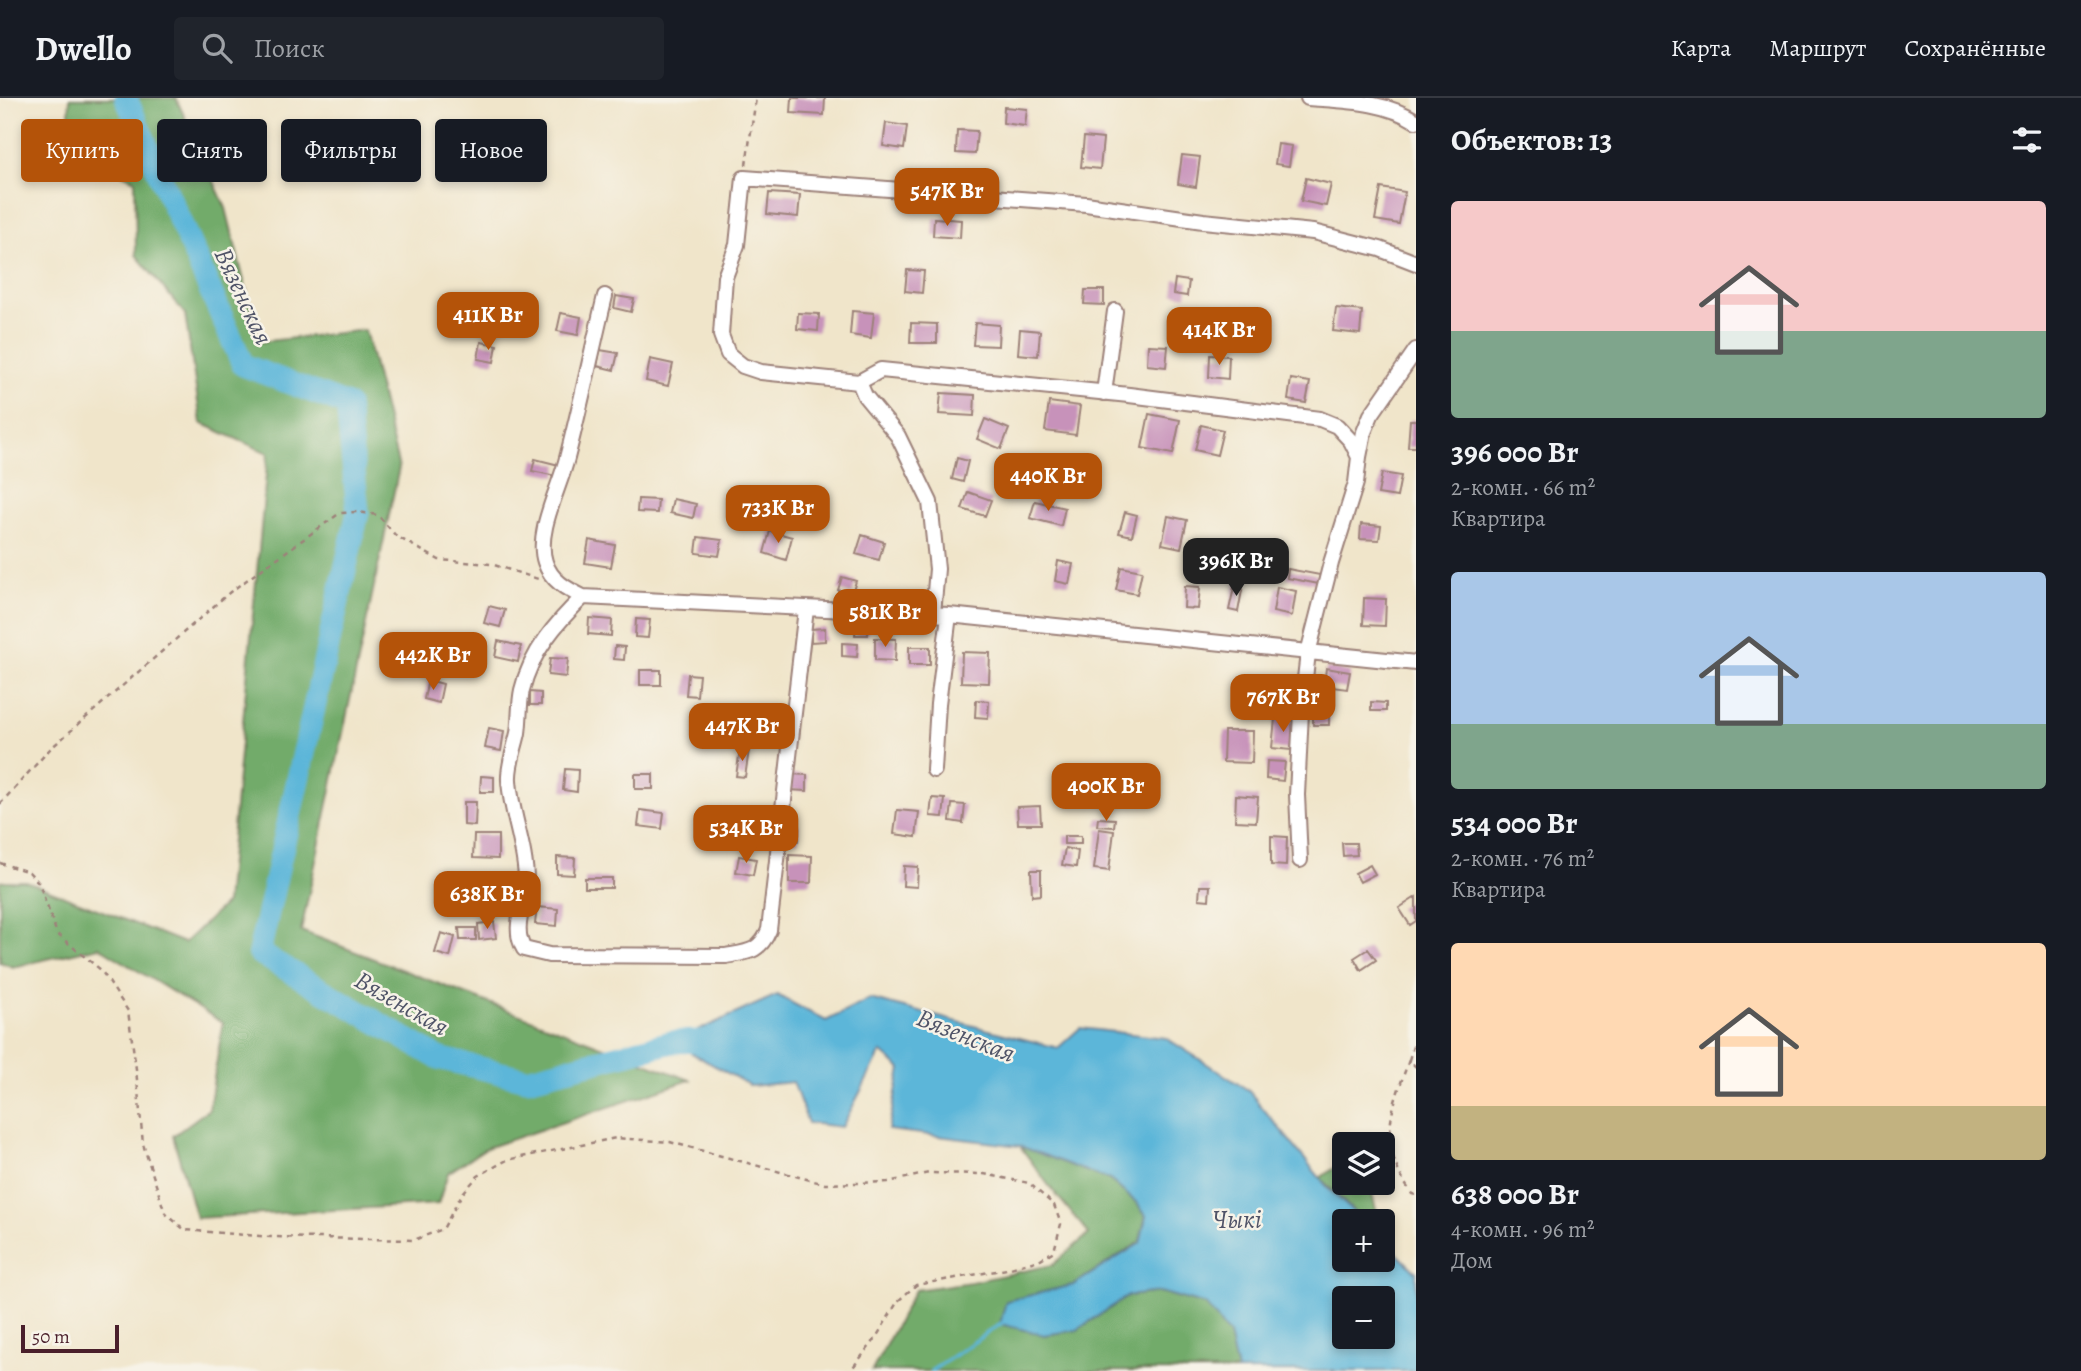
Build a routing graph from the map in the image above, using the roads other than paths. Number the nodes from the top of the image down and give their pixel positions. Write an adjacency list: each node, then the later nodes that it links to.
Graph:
1 (1308, 98): 2 (street)
2 (1416, 121)
3 (1416, 263): 7 (street)
4 (605, 296): 10 (street)
5 (1115, 311): 8 (street)
6 (1416, 350): 9 (street)
7 (859, 382): 8 (street); 12 (street)
8 (1104, 393): 9 (street)
9 (1359, 457): 14 (street)
10 (583, 597): 11 (street); 11 (street)
11 (806, 610): 12 (street)
12 (933, 614): 13 (street)
13 (949, 615): 14 (street); 16 (street)
14 (1308, 653): 15 (street); 17 (street)
15 (1416, 663)
16 (934, 770)
17 (1300, 860)

